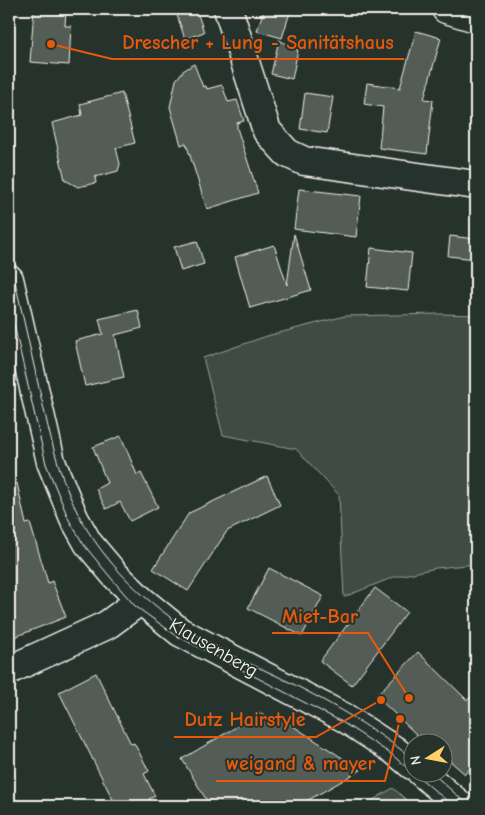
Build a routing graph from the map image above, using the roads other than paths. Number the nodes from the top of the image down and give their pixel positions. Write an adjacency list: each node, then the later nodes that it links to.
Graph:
1 (228, 9): 4 (street)
2 (446, 9): 3 (street)
3 (476, 18)
4 (476, 185)
5 (9, 278): 6 (street, Klausenberg)
6 (141, 600): 7 (street); 8 (street, Klausenberg)
7 (9, 670)
8 (402, 757)
9 (433, 782): 10 (street)
10 (461, 806)

